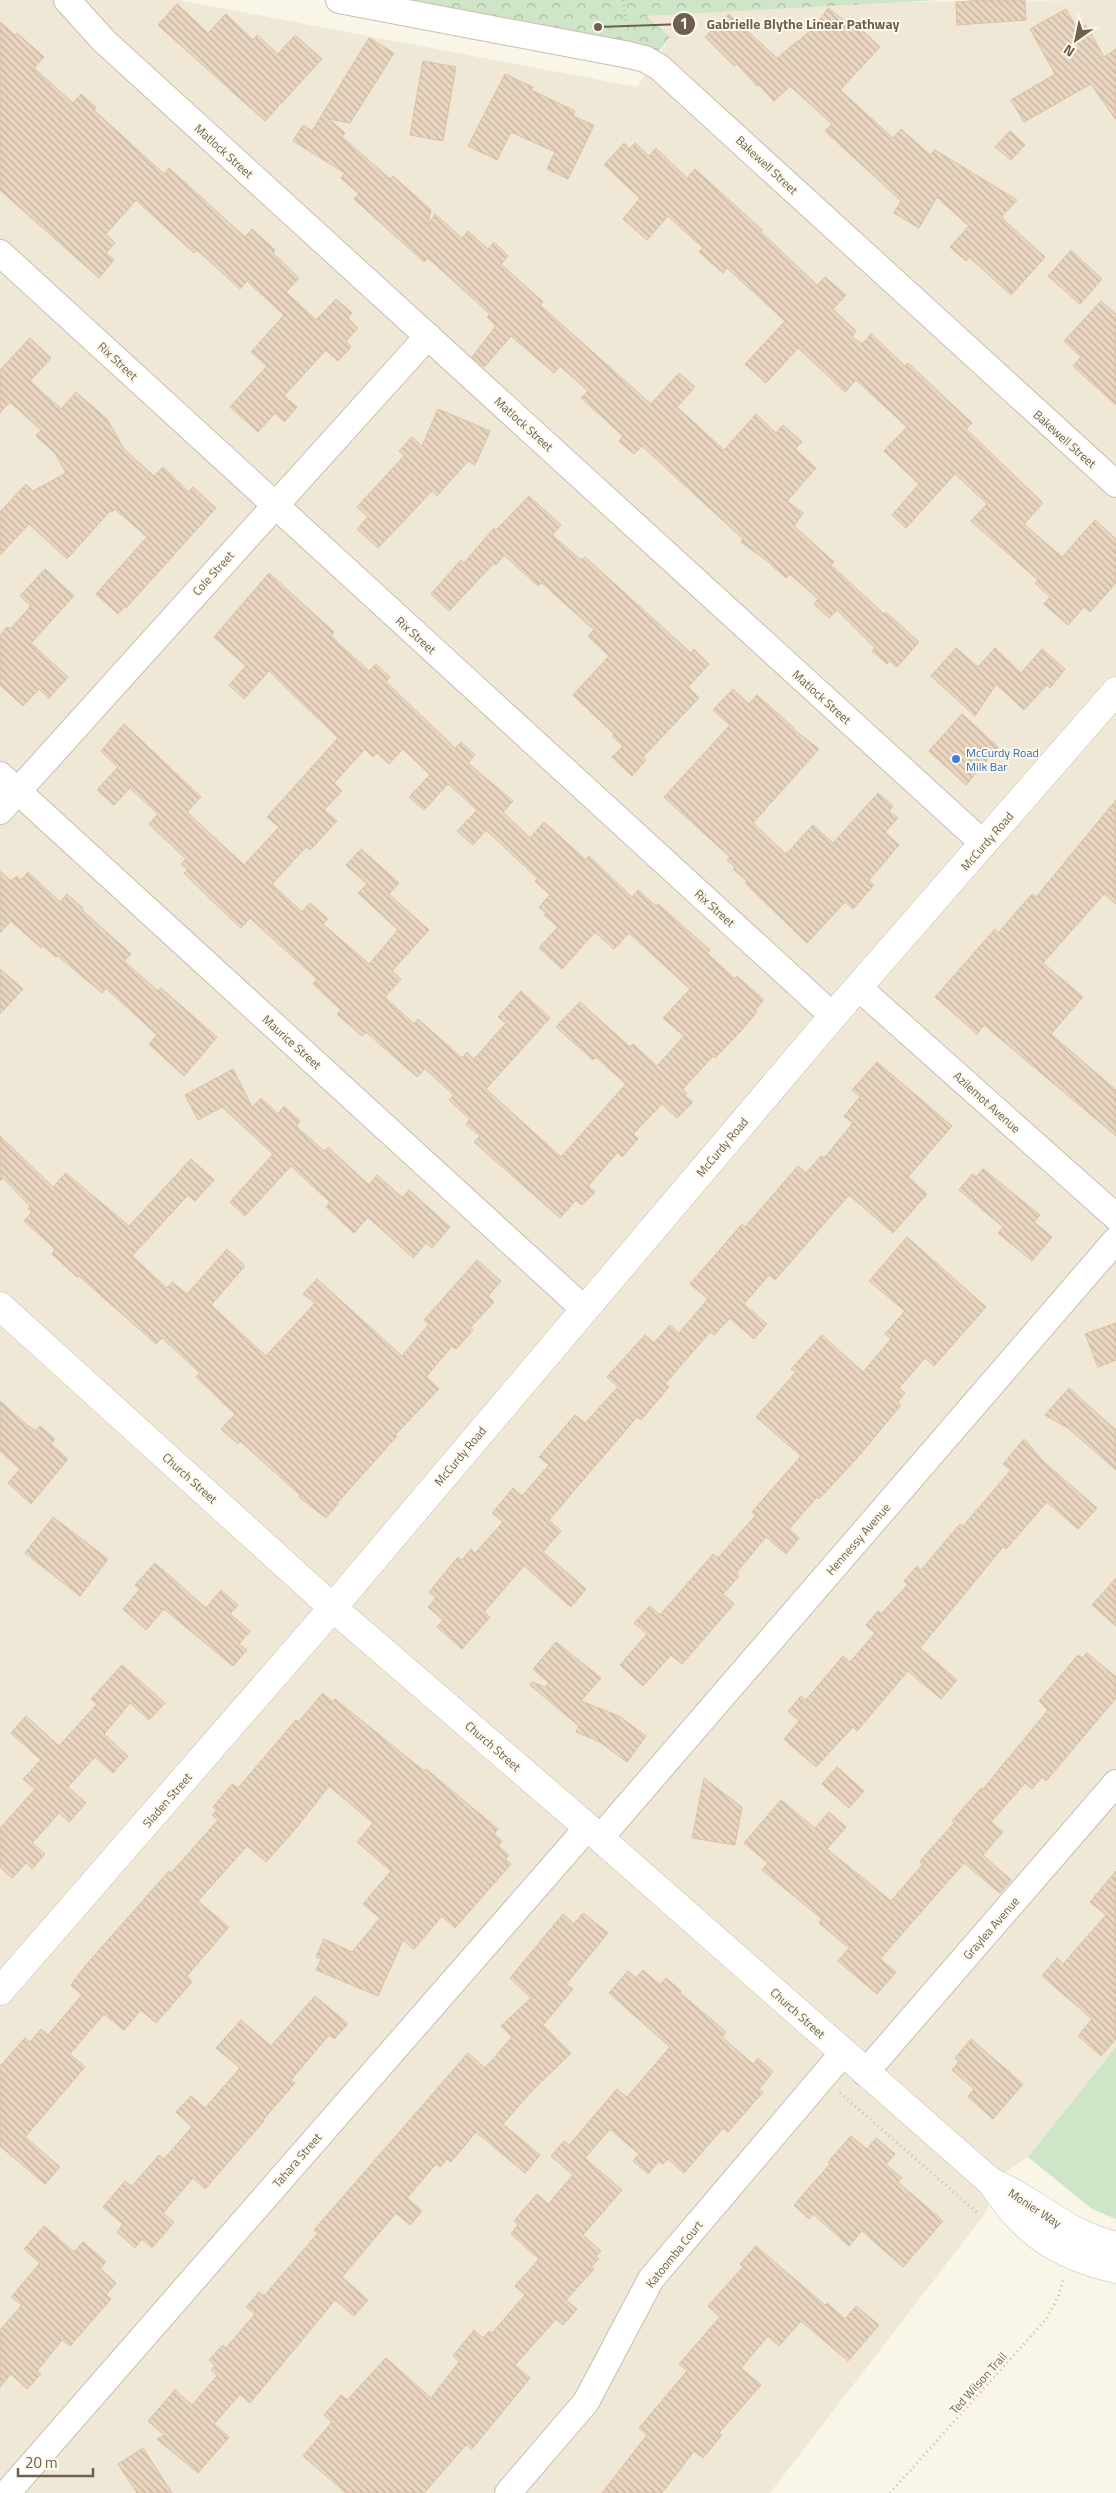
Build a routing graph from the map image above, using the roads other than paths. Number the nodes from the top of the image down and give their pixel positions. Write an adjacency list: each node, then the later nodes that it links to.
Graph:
1 (67, 0): 4 (street, Matlock Street)
2 (339, 0): 5 (street, Bakewell Street)
3 (0, 253): 6 (street, Rix Street)
4 (428, 336): 6 (street, Cole Street); 10 (street, Matlock Street)
5 (1116, 484)
6 (275, 504): 8 (street, Cole Street); 12 (street, Rix Street)
7 (1116, 691): 10 (street, McCurdy Road)
8 (9, 783): 9 (street, Cole Street); 16 (street, Maurice Street)
9 (0, 811)
10 (984, 844): 11 (street, McCurdy Road)
11 (858, 987): 12 (street, McCurdy Road); 13 (street, Azilemot Avenue)
12 (833, 1016): 16 (street, McCurdy Road)
13 (1116, 1216)
14 (1116, 1240): 19 (street, Hennessy Avenue)
15 (0, 1306): 17 (street, Church Street)
16 (584, 1308): 17 (street, McCurdy Road)
17 (333, 1608): 19 (street, Church Street); 20 (street, Sladen Street)
18 (1116, 1783): 22 (street, Graylea Avenue)
19 (594, 1832): 21 (street, Church Street); 26 (street, Tahara Street)
20 (0, 1991)
21 (843, 2053): 22 (street, Church Street); 27 (street, Katoomba Court)
22 (865, 2073): 23 (street, Church Street)
23 (991, 2182): 24 (street, Monier Way); 25 (street, Monier Way)
24 (1116, 2246)
25 (1116, 2269)
26 (7, 2493)
27 (508, 2493)

